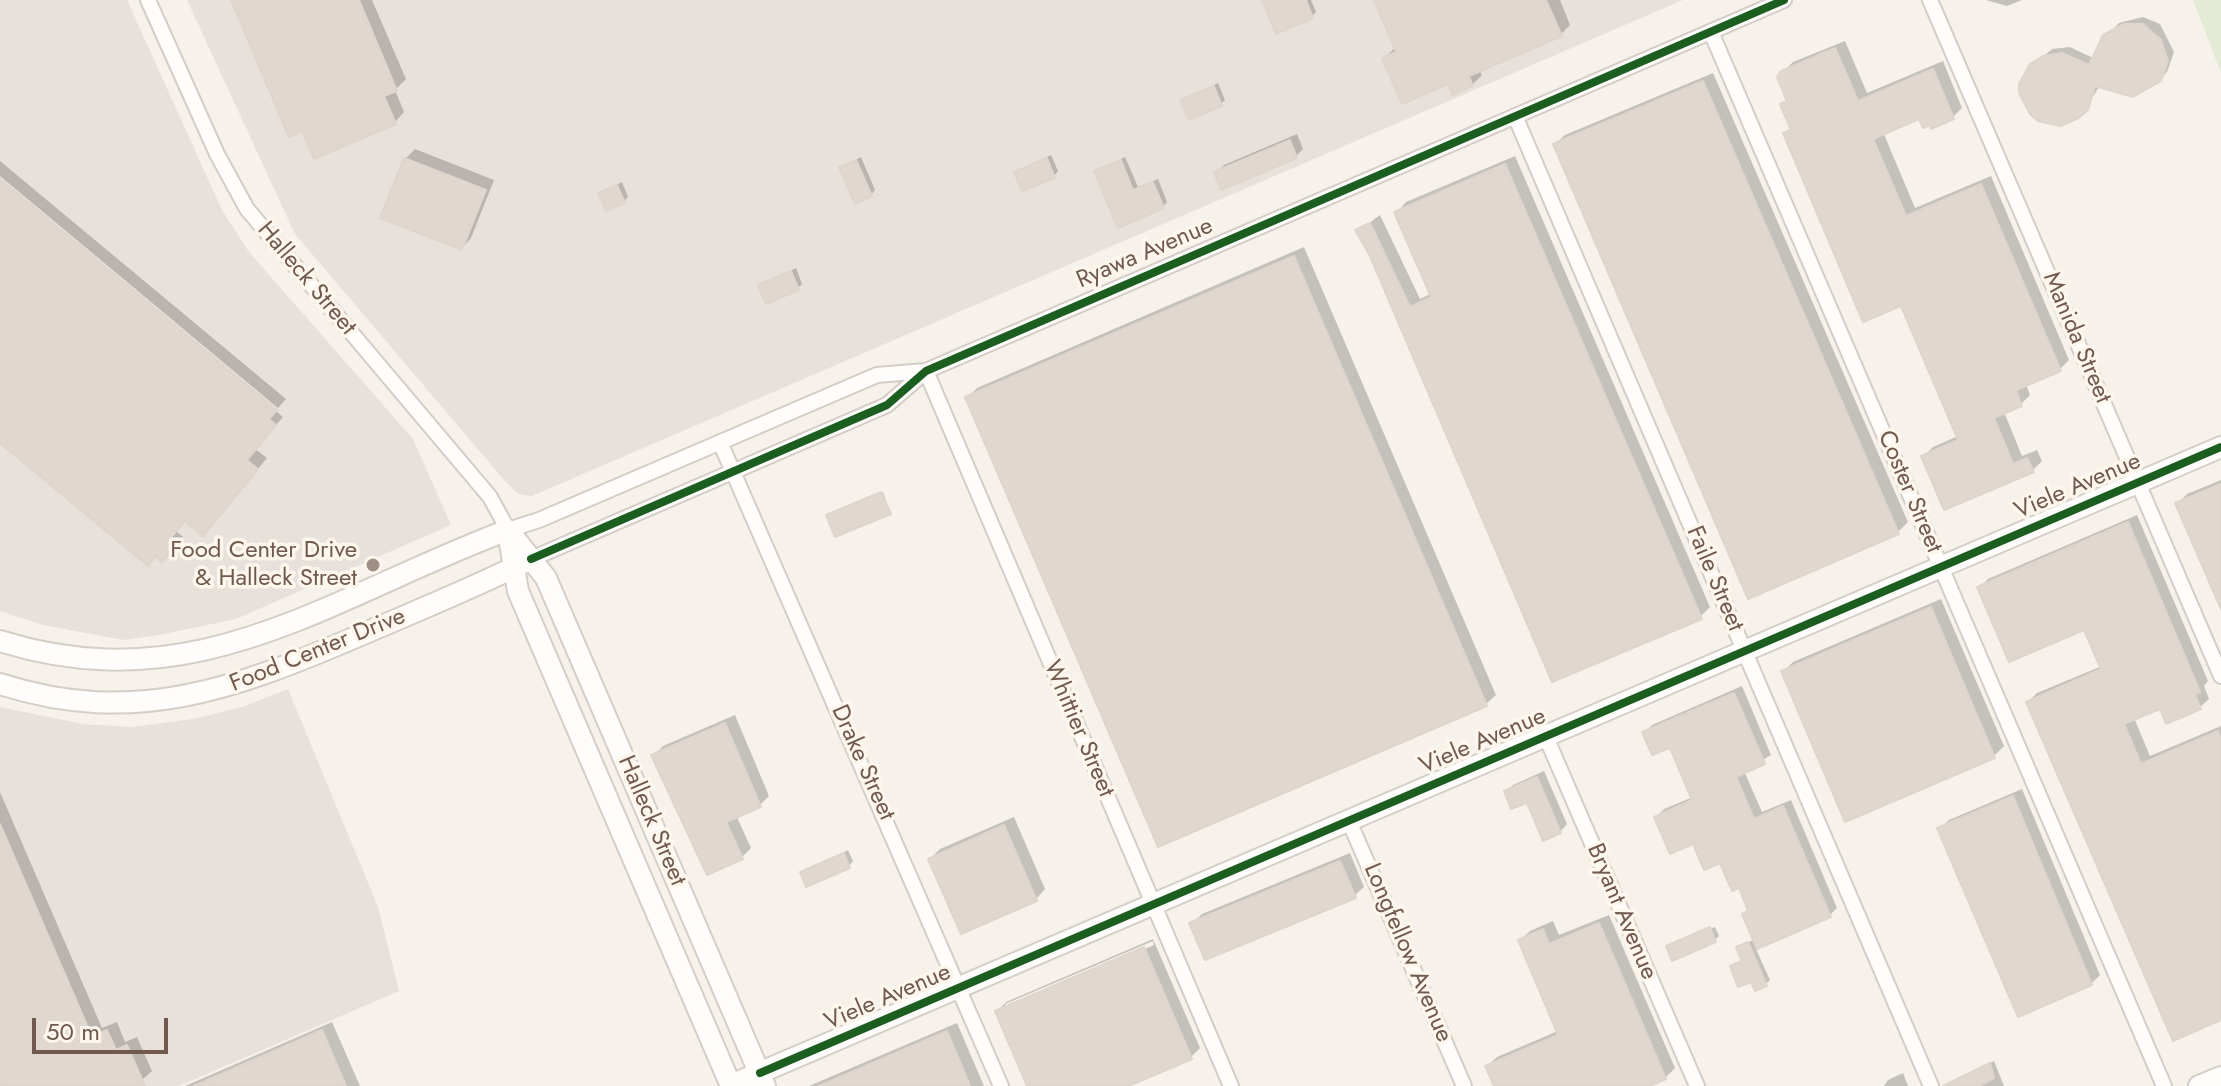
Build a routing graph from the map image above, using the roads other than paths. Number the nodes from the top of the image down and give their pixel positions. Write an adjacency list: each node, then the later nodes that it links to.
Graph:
1 (148, 0): 11 (street, Halleck Street)
2 (1784, 0): 4 (street, Ryawa Avenue)
3 (1930, 0): 10 (street, Manida Street)
4 (1711, 32): 5 (street, Ryawa Avenue); 13 (street, Coster Street)
5 (1515, 116): 6 (street, Ryawa Avenue); 15 (street, Faile Street)
6 (926, 371): 7 (street, Ryawa Avenue); 9 (street, Ryawa Avenue); 20 (street, Whittier Street)
7 (720, 442): 9 (street, Drake Street); 11 (street, Ryawa Avenue)
8 (2221, 447): 10 (main road, Viele Avenue)
9 (733, 470): 12 (street, Ryawa Avenue); 21 (street, Drake Street)
10 (2138, 483): 13 (main road, Viele Avenue); 16 (street, Manida Street)
11 (508, 530): 12 (main road); 14 (main road, Food Center Drive)
12 (522, 563): 17 (main road, Food Center Drive); 23 (main road, Halleck Street); 24 (main road, Halleck Street)
13 (1942, 567): 15 (main road, Viele Avenue); 30 (street, Coster Street)
14 (0, 641)
15 (1746, 651): 18 (main road, Viele Avenue); 29 (street, Faile Street)
16 (2221, 676)
17 (0, 684)
18 (1546, 737): 19 (main road, Viele Avenue); 28 (street, Bryant Avenue)
19 (1349, 821): 20 (main road, Viele Avenue); 27 (street, Longfellow Avenue)
20 (1154, 905): 21 (main road, Viele Avenue); 26 (street, Whittier Street)
21 (960, 989): 23 (main road, Viele Avenue); 25 (street, Drake Street)
22 (2221, 1077): 31 (main road)
23 (763, 1080): 24 (main road, Viele Avenue)
24 (730, 1086)
25 (1001, 1086)
26 (1231, 1086)
27 (1464, 1086)
28 (1697, 1086)
29 (1931, 1086)
30 (2164, 1086)
31 (2199, 1086)

